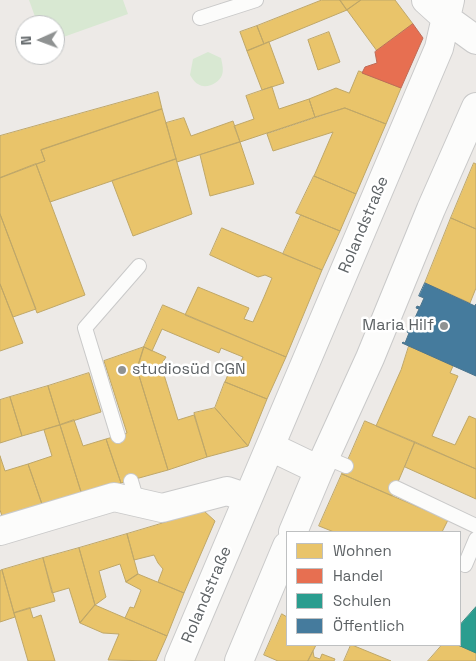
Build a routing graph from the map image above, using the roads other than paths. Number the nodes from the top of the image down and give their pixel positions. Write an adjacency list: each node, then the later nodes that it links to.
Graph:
1 (256, 0): 4 (lane)
2 (426, 0): 3 (street)
3 (448, 9): 5 (street); 9 (street, Rolandstraße)
4 (200, 18)
5 (476, 40)
6 (476, 108): 10 (street)
7 (139, 266): 8 (lane)
8 (118, 436)
9 (271, 447): 10 (street); 12 (street, Rolandstraße)
10 (330, 464): 14 (street)
11 (396, 488): 13 (lane)
12 (248, 498): 15 (street); 19 (street, Rolandstraße)
13 (476, 526)
14 (294, 531)
15 (0, 532)
16 (476, 539): 18 (lane)
17 (286, 548): 20 (street)
18 (465, 565)
19 (179, 661)
20 (239, 661)

